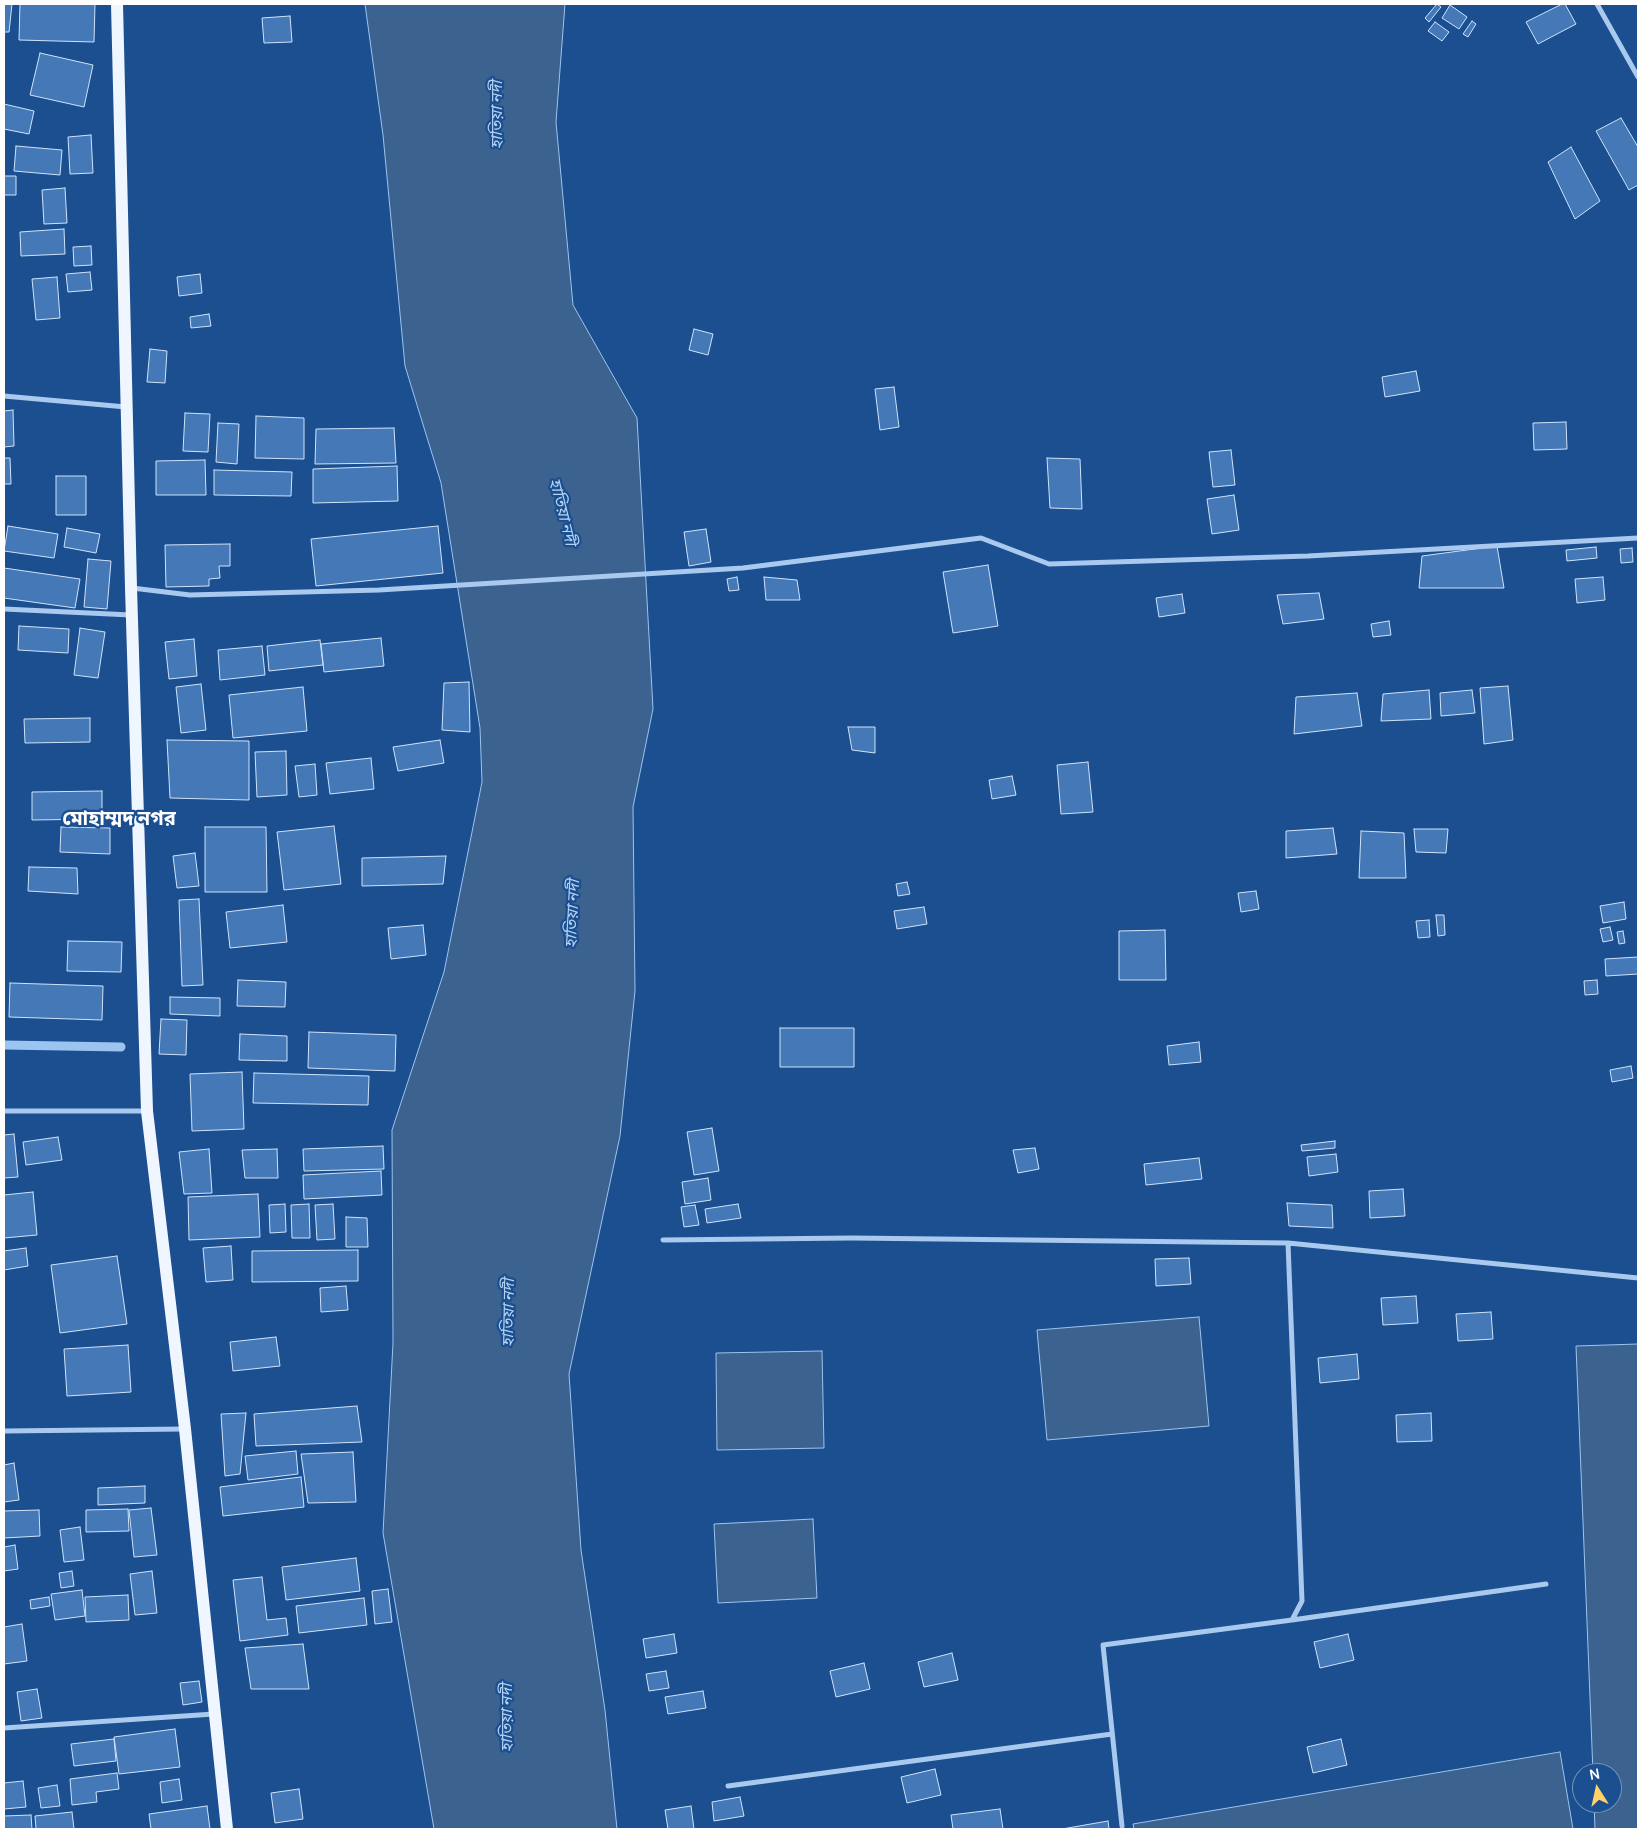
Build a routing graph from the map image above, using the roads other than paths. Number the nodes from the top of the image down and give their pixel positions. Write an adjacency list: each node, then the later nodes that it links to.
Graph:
1 (117, 4): 5 (main road)
2 (1597, 4): 3 (street)
3 (1638, 77)
4 (4, 396): 5 (street)
5 (126, 407): 7 (main road)
6 (1638, 538): 7 (street)
7 (131, 588): 9 (main road)
8 (4, 609): 9 (street)
9 (132, 615): 11 (main road)
10 (4, 1111): 11 (street)
11 (147, 1111): 15 (main road)
12 (663, 1240): 13 (street)
13 (1288, 1243): 14 (street); 18 (street)
14 (1638, 1278)
15 (185, 1429): 16 (street); 19 (main road)
16 (4, 1431)
17 (1546, 1584): 18 (street)
18 (1292, 1620): 21 (street)
19 (215, 1714): 20 (street); 24 (main road)
20 (4, 1728)
21 (1112, 1734): 22 (street); 23 (street)
22 (728, 1786)
23 (1122, 1826)
24 (227, 1829)

